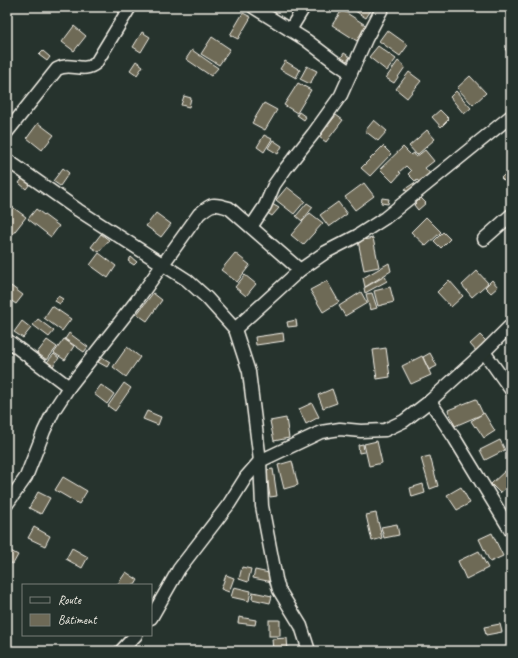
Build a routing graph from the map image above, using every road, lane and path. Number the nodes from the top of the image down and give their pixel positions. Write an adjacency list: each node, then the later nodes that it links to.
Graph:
1 (130, 7): 8 (street)
2 (254, 7): 5 (street)
3 (304, 7): 5 (street)
4 (383, 7): 6 (street)
5 (290, 30): 6 (street)
6 (351, 72): 11 (street)
7 (511, 116): 14 (street)
8 (7, 132)
9 (7, 160): 13 (street)
10 (511, 215): 12 (street)
11 (251, 227): 13 (street); 14 (street)
12 (484, 239)
13 (163, 263): 16 (street); 19 (street)
14 (300, 270): 16 (street)
15 (511, 325): 18 (street)
16 (235, 329): 22 (street)
17 (7, 340): 19 (street)
18 (484, 352): 20 (street); 21 (street)
19 (69, 387): 23 (street)
20 (511, 390)
21 (430, 401): 22 (street); 24 (street)
22 (260, 461): 25 (street); 28 (street)
23 (7, 504)
24 (511, 531)
25 (152, 616)
26 (135, 636): 27 (street)
27 (122, 651)
28 (309, 651)

